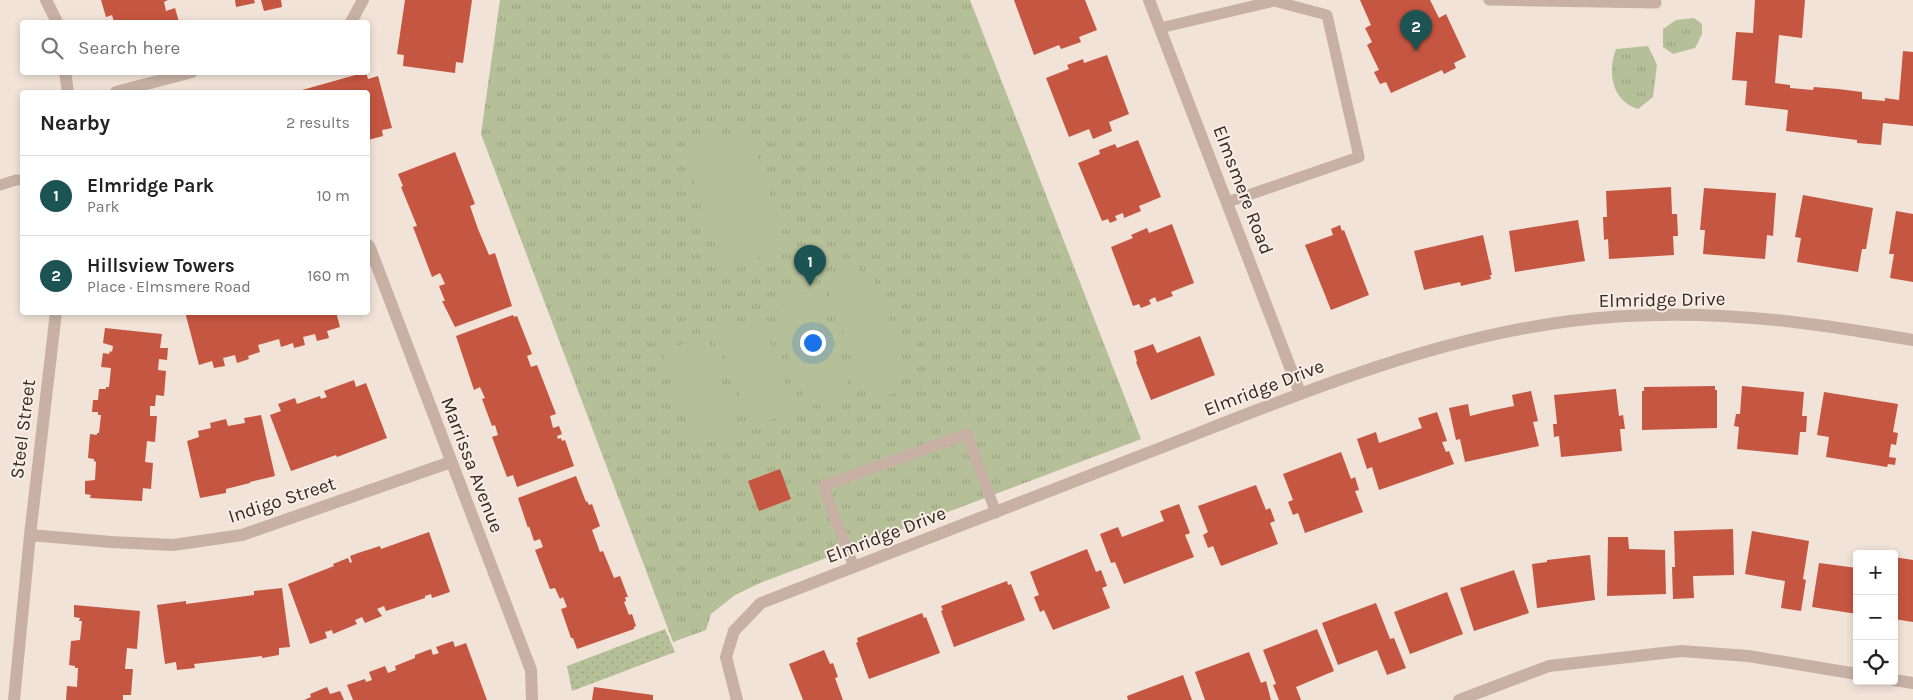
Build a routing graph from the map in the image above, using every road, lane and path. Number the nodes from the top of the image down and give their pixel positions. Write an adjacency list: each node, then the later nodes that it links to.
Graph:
1 (46, 0): 6 (street)
2 (363, 0): 7 (street)
3 (1149, 0): 8 (street, Elmsmere Road)
4 (1489, 0): 5 (lane)
5 (1656, 3)
6 (56, 20)
7 (352, 20)
8 (1160, 28): 15 (street, Elmsmere Road); 15 (lane)
9 (65, 75): 11 (street)
10 (181, 75): 12 (street)
11 (68, 90)
12 (124, 90)
13 (20, 180): 14 (lane)
14 (0, 185)
15 (1228, 202): 19 (street, Elmsmere Road)
16 (370, 248): 20 (street, Marrissa Avenue)
17 (56, 315): 22 (street, Steel Street)
18 (1913, 340): 19 (street, Elmridge Drive)
19 (1300, 393): 21 (street, Elmridge Drive)
20 (451, 462): 22 (street, Indigo Street); 28 (street, Marrissa Avenue)
21 (996, 513): 23 (street, Elmridge Drive); 23 (lane)
22 (30, 535): 27 (street, Steel Street)
23 (854, 567): 29 (street, Elmridge Drive)
24 (1853, 673): 30 (street)
25 (1898, 681): 26 (street)
26 (1913, 683)
27 (14, 700)
28 (532, 700)
29 (737, 700)
30 (1459, 700)

